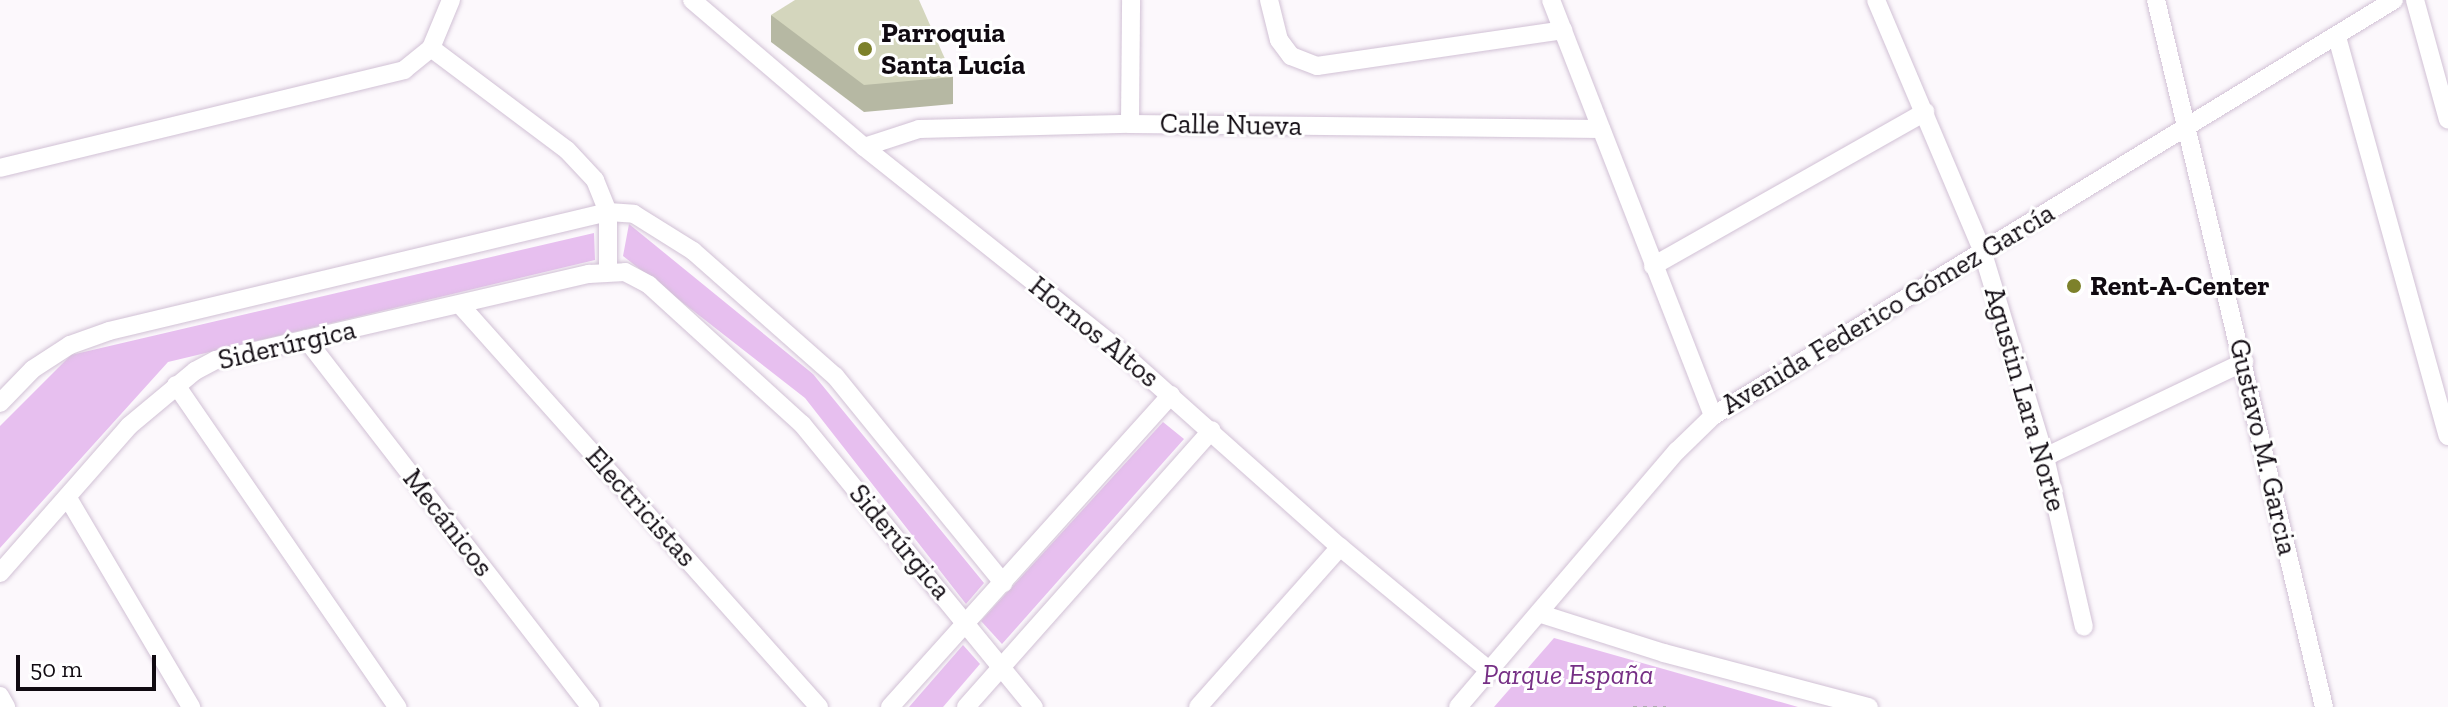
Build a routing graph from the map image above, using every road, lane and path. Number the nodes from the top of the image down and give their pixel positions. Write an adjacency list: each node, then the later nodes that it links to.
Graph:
1 (451, 0): 12 (street)
2 (692, 0): 18 (street, Hornos Altos)
3 (1131, 0): 15 (street)
4 (1269, 0): 10 (street)
5 (1551, 0): 10 (street)
6 (1876, 0): 13 (street, Agustin Lara Norte)
7 (2156, 0): 16 (street, Gustavo M. Garcia)
8 (2394, 0): 11 (street, Avenida Federico Gómez García)
9 (2415, 0): 14 (street)
10 (1563, 30): 17 (street)
11 (2337, 37): 16 (street, Avenida Federico Gómez García); 32 (street)
12 (431, 48): 19 (street); 20 (street)
13 (1925, 112): 21 (street, Agustin Lara Norte); 22 (street)
14 (2448, 120)
15 (1130, 124): 17 (street, Calle Nueva); 18 (street, Calle Nueva)
16 (2187, 128): 21 (street, Avenida Federico Gómez García); 26 (street, Gustavo M. Garcia)
17 (1601, 129): 22 (street)
18 (864, 147): 28 (street, Hornos Altos)
19 (0, 168)
20 (608, 212): 23 (street); 29 (street, Siderúrgica); 37 (street, Siderúrgica)
21 (1982, 250): 30 (street, Avenida Federico Gómez García); 33 (street, Agustin Lara Norte)
22 (1653, 266): 30 (street)
23 (608, 270): 24 (street, Siderúrgica); 39 (street, Siderúrgica)
24 (462, 307): 25 (street, Siderúrgica); 48 (street, Electricistas)
25 (306, 339): 27 (street, Siderúrgica); 47 (street, Mecánicos)
26 (2244, 362): 33 (street); 57 (street, Gustavo M. Garcia)
27 (176, 385): 34 (street, Siderúrgica); 46 (street)
28 (1171, 395): 31 (street, Hornos Altos); 37 (street)
29 (0, 403)
30 (1713, 416): 38 (street, Avenida Federico Gómez García)
31 (1212, 430): 35 (street, Hornos Altos); 41 (street)
32 (2448, 436)
33 (2045, 457): 40 (street, Agustin Lara Norte)
34 (68, 498): 36 (street, Siderúrgica); 45 (street)
35 (1340, 547): 42 (street, Hornos Altos); 52 (street)
36 (0, 573)
37 (1003, 583): 39 (street)
38 (1541, 614): 42 (street, Avenida Federico Gómez García); 56 (street)
39 (967, 623): 41 (street, Siderúrgica); 49 (street)
40 (2084, 627)
41 (999, 669): 50 (street); 51 (street, Siderúrgica)
42 (1490, 671): 53 (street, Avenida Federico Gómez García)
43 (0, 696): 44 (street)
44 (6, 707)
45 (191, 707)
46 (397, 707)
47 (590, 707)
48 (819, 707)
49 (890, 707)
50 (966, 707)
51 (1034, 707)
52 (1198, 707)
53 (1458, 707)
54 (1633, 707): 55 (path)
55 (1666, 707)
56 (1869, 707)
57 (2324, 707)

